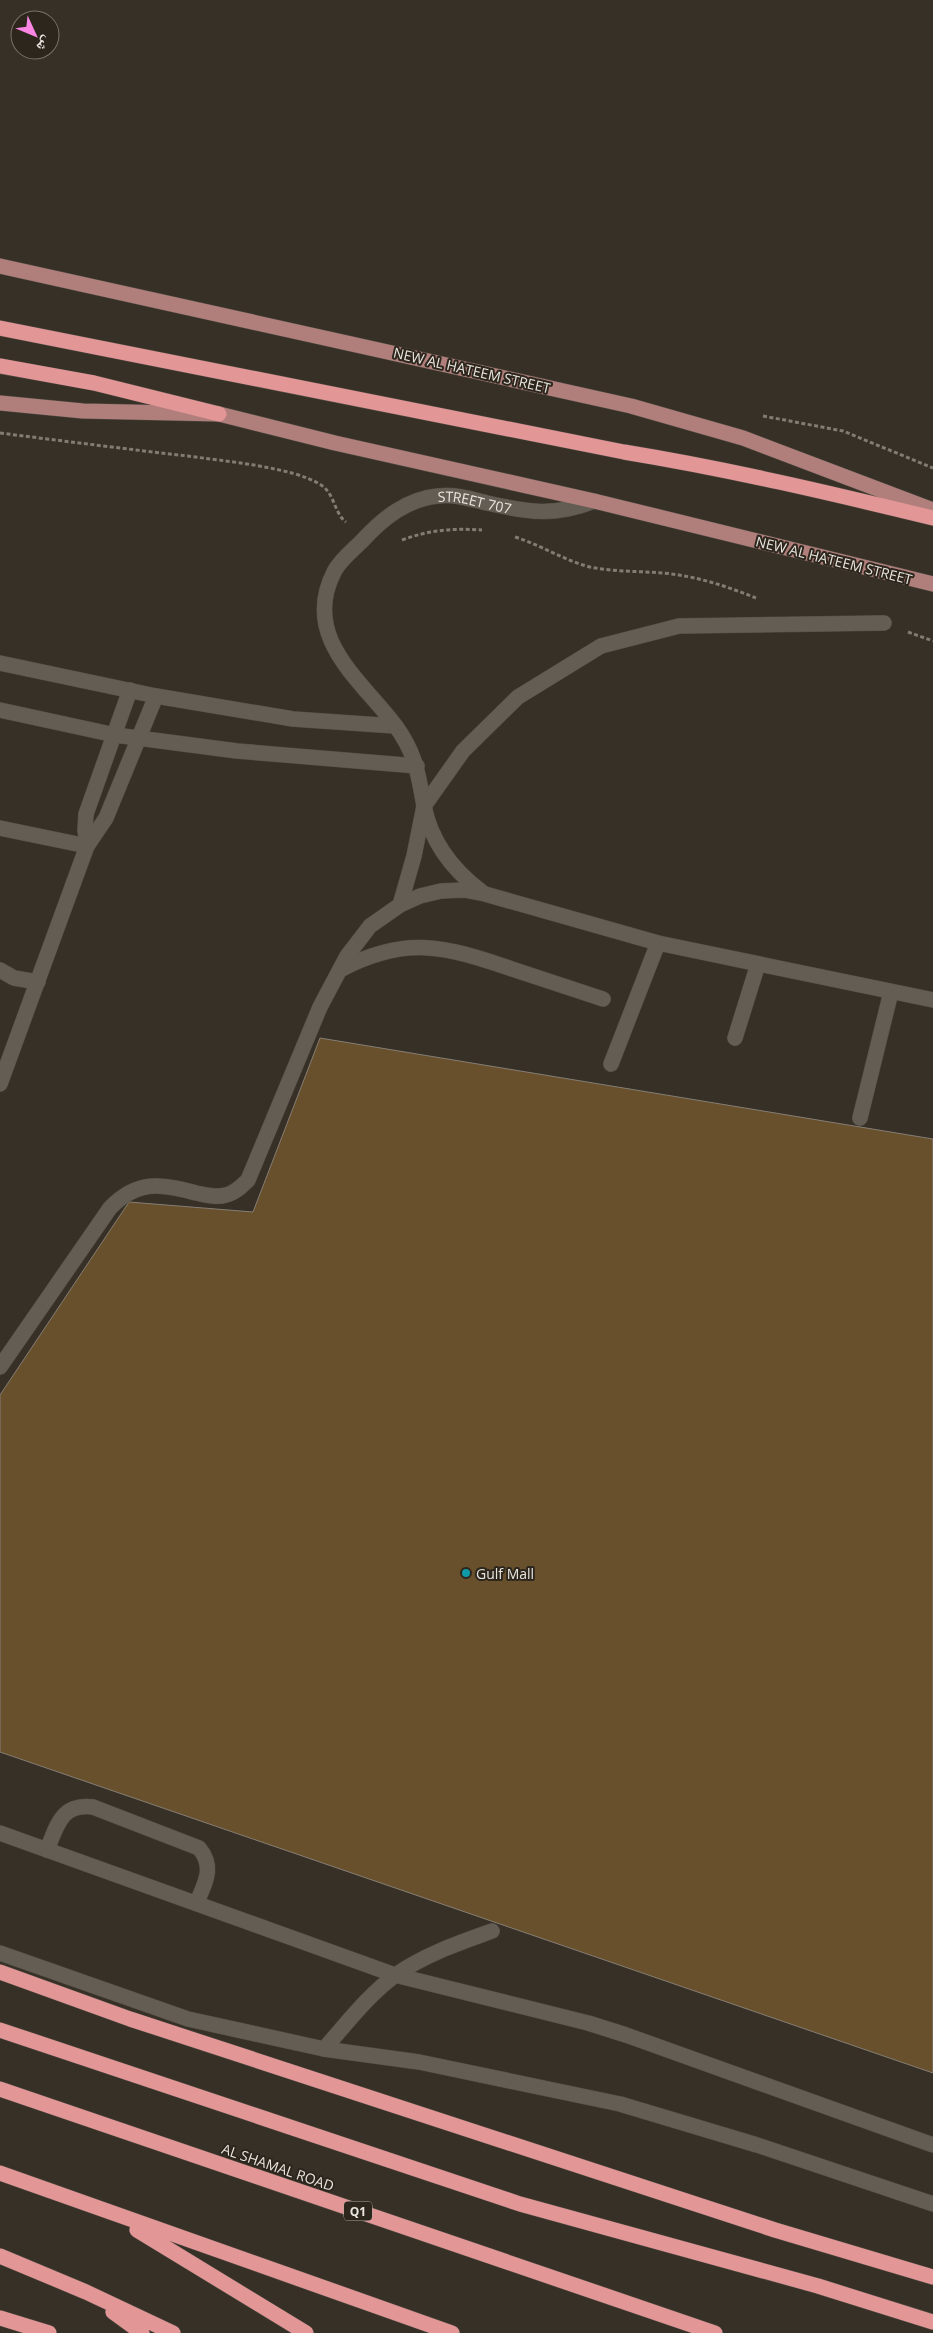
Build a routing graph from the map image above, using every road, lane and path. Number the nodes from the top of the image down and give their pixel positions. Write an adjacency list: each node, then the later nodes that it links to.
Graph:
1 (0, 266): 10 (main road, NEW AL HATEEM STREET)
2 (0, 328): 11 (highway)
3 (0, 366): 5 (highway)
4 (0, 403): 5 (main road, NEW AL HATEEM STREET)
5 (219, 414): 9 (main road, NEW AL HATEEM STREET)
6 (753, 415): 8 (path)
7 (0, 433): 13 (path)
8 (933, 468)
9 (594, 501): 13 (lane, STREET 707); 15 (main road, NEW AL HATEEM STREET)
10 (933, 510)
11 (933, 518)
12 (485, 530): 13 (path)
13 (366, 536): 23 (lane, STREET 707)
14 (512, 536): 16 (path)
15 (933, 584)
16 (760, 600)
17 (884, 622): 18 (path); 27 (lane)
18 (933, 641)
19 (0, 663): 20 (lane)
20 (130, 690): 21 (lane); 24 (lane)
21 (156, 696): 23 (lane); 25 (lane)
22 (0, 710): 24 (lane)
23 (395, 726): 26 (lane, STREET 707)
24 (115, 735): 25 (lane); 29 (lane)
25 (140, 738): 26 (lane); 29 (lane)
26 (417, 766): 27 (lane, STREET 707)
27 (424, 806): 30 (lane); 31 (lane)
28 (0, 828): 29 (lane)
29 (87, 846): 36 (lane)
30 (485, 894): 31 (lane); 32 (lane)
31 (400, 905): 35 (lane)
32 (658, 942): 33 (lane); 41 (lane)
33 (758, 964): 37 (lane); 40 (lane)
34 (0, 970): 36 (lane)
35 (340, 970): 38 (lane); 44 (lane)
36 (38, 982): 42 (lane)
37 (891, 992): 39 (lane); 43 (lane)
38 (603, 999)
39 (933, 1000)
40 (735, 1038)
41 (611, 1064)
42 (0, 1084)
43 (860, 1118)
44 (0, 1367)
45 (0, 1833): 46 (lane)
46 (47, 1850): 47 (lane); 47 (lane)
47 (196, 1902): 51 (lane)
48 (492, 1931): 51 (lane)
49 (0, 1953): 53 (lane)
50 (0, 1972): 60 (highway)
51 (395, 1975): 53 (lane); 55 (lane)
52 (0, 2030): 63 (highway)
53 (324, 2049): 57 (lane)
54 (0, 2089): 69 (highway, AL SHAMAL ROAD / Q1)
55 (933, 2146)
56 (0, 2173): 58 (highway)
57 (933, 2204)
58 (110, 2214): 67 (highway); 68 (highway)
59 (0, 2256): 61 (highway)
60 (933, 2276)
61 (86, 2292): 65 (highway); 66 (highway)
62 (0, 2318): 64 (highway)
63 (933, 2322)
64 (49, 2333)
65 (142, 2333)
66 (173, 2333)
67 (306, 2333)
68 (452, 2333)
69 (715, 2333)

